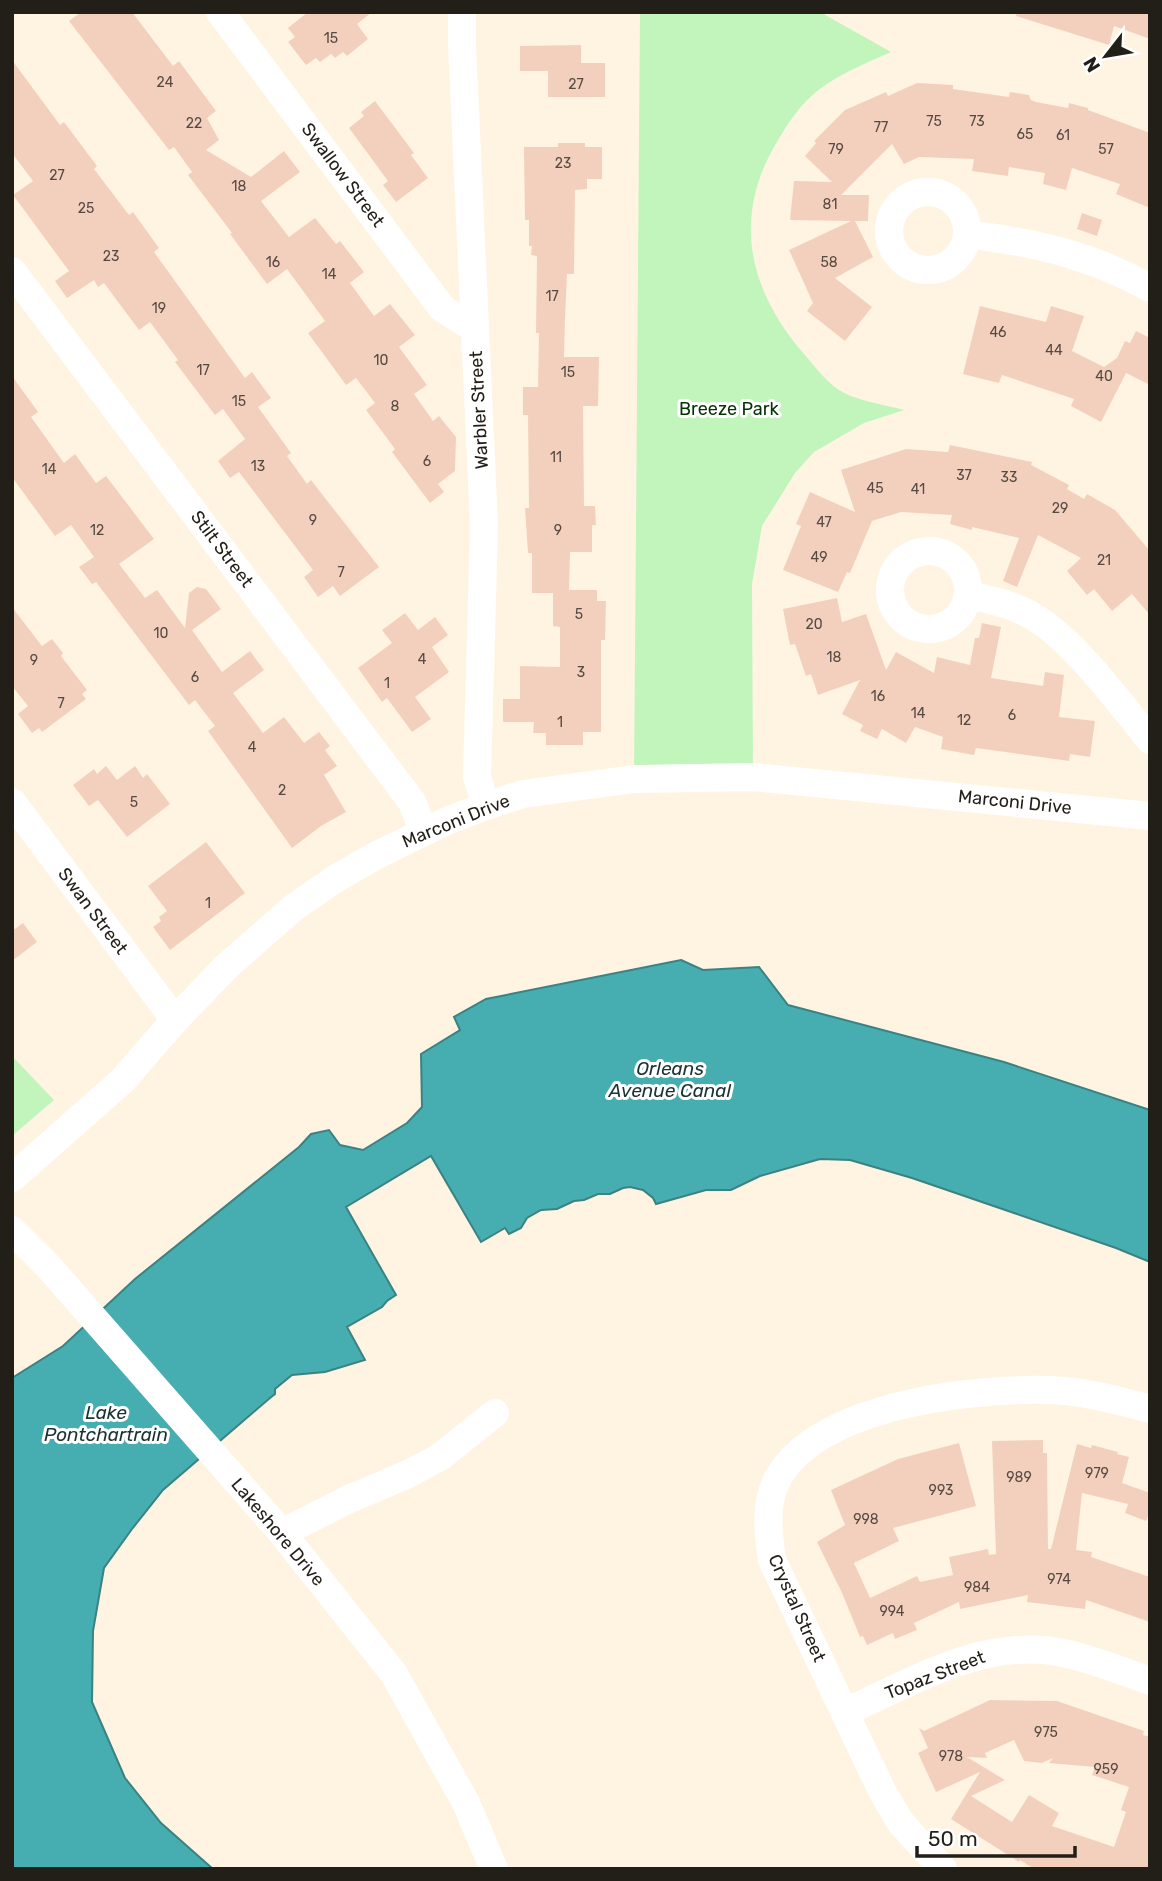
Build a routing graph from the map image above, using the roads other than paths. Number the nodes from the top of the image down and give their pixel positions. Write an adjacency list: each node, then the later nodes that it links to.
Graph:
1 (220, 12): 6 (street, Swallow Street)
2 (462, 12): 6 (street, Warbler Street)
3 (967, 234): 5 (street)
4 (12, 271): 12 (street, Stilt Street)
5 (1150, 288)
6 (475, 329): 10 (street, Warbler Street)
7 (968, 595): 8 (street)
8 (1150, 740)
9 (12, 802): 13 (street, Swan Street)
10 (486, 806): 11 (street, Marconi Drive); 12 (street, Marconi Drive)
11 (1150, 816)
12 (424, 832): 13 (street, Marconi Drive)
13 (175, 1020): 14 (street, Marconi Drive)
14 (12, 1178)
15 (12, 1230): 18 (street, Lakeshore Drive)
16 (1150, 1409): 20 (street, Crystal Street)
17 (495, 1413): 18 (street)
18 (282, 1533): 21 (street, Lakeshore Drive)
19 (1150, 1681): 20 (street, Topaz Street)
20 (845, 1712): 22 (street, Crystal Street)
21 (494, 1869)
22 (943, 1869)

